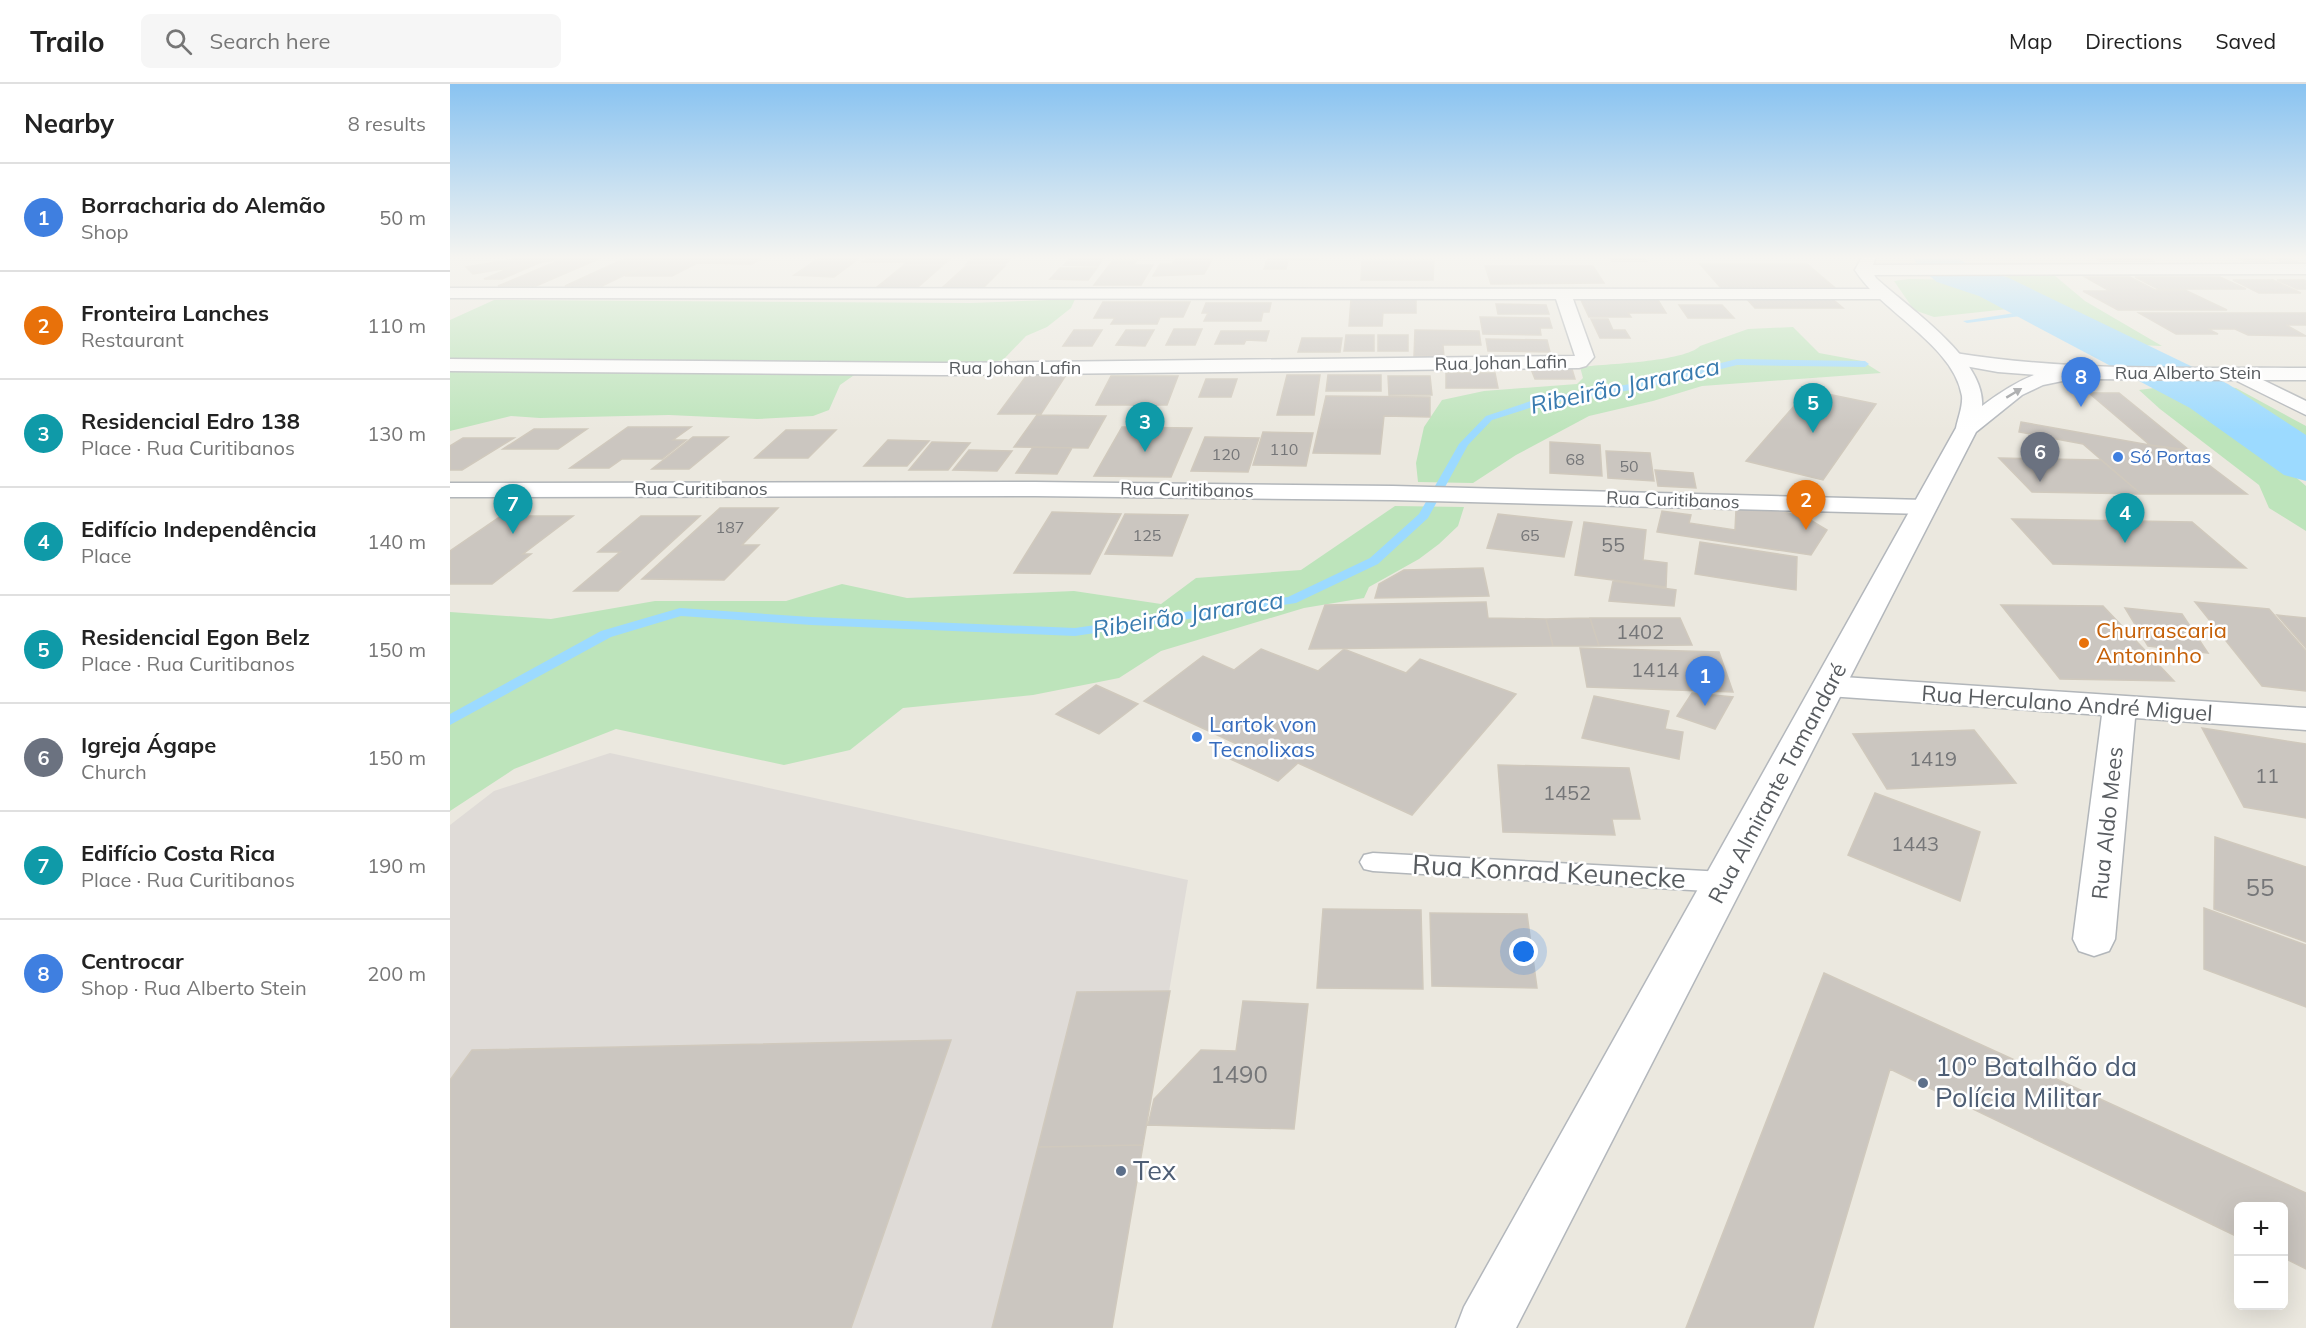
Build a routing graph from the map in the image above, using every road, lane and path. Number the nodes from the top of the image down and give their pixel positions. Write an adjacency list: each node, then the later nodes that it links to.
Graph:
1 (1570, 315): 7 (street, Rua Johan Lafin)
2 (1906, 315): 5 (street, Rua Almirante Tamandaré)
3 (2205, 354): 8 (street)
4 (2266, 355): 9 (street)
5 (1955, 359): 6 (street, Rua Alberto Stein); 11 (street, Rua Almirante Tamandaré)
6 (2073, 361): 8 (street, Rua Alberto Stein); 11 (street, one-way to 6)
7 (450, 365)
8 (2236, 373): 9 (street, Rua Alberto Stein); 10 (street)
9 (2303, 374)
10 (2306, 409)
11 (1967, 428): 13 (street, Rua Almirante Tamandaré)
12 (450, 490): 13 (street, Rua Curitibanos)
13 (1925, 507): 14 (street, Rua Almirante Tamandaré)
14 (1828, 686): 15 (street, Rua Herculano André Miguel); 18 (street, Rua Almirante Tamandaré)
15 (2119, 708): 16 (street, Rua Herculano André Miguel); 19 (street, Rua Aldo Mees)
16 (2306, 719)
17 (1373, 862): 18 (lane, Rua Konrad Keunecke)
18 (1724, 882): 20 (street, Rua Almirante Tamandaré)
19 (2094, 939)
20 (1485, 1328)

